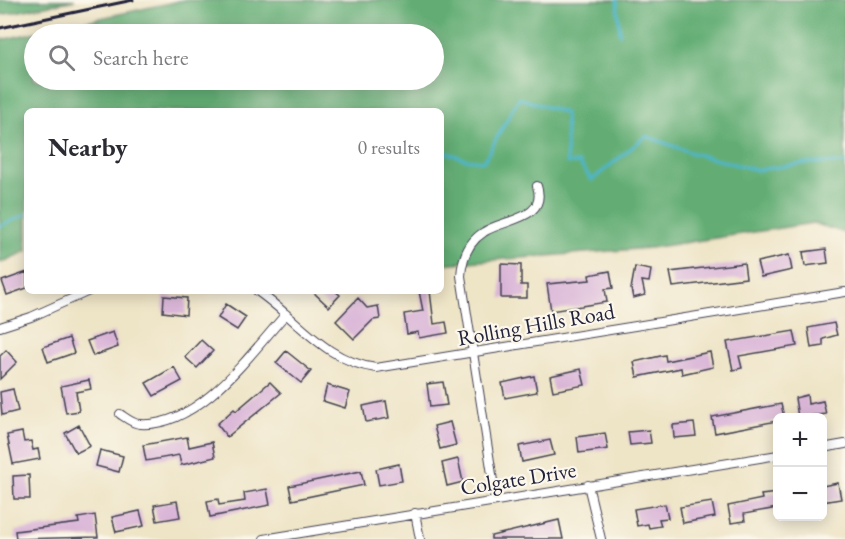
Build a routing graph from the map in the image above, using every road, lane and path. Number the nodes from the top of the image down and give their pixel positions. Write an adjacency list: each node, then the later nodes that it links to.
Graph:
1 (537, 186): 7 (street)
2 (845, 292): 7 (street, Rolling Hills Road)
3 (82, 294): 6 (street)
4 (261, 294): 5 (street, Rolling Hills Road)
5 (286, 314): 7 (street, Rolling Hills Road); 8 (street)
6 (0, 327)
7 (473, 354): 13 (street)
8 (120, 414)
9 (845, 444): 10 (street)
10 (827, 447)
11 (773, 456): 12 (street, Colgate Drive)
12 (588, 485): 13 (street, Colgate Drive); 17 (street)
13 (496, 500): 14 (street, Colgate Drive)
14 (415, 513): 15 (street, Colgate Drive); 16 (street)
15 (264, 539)
16 (420, 539)
17 (601, 539)

